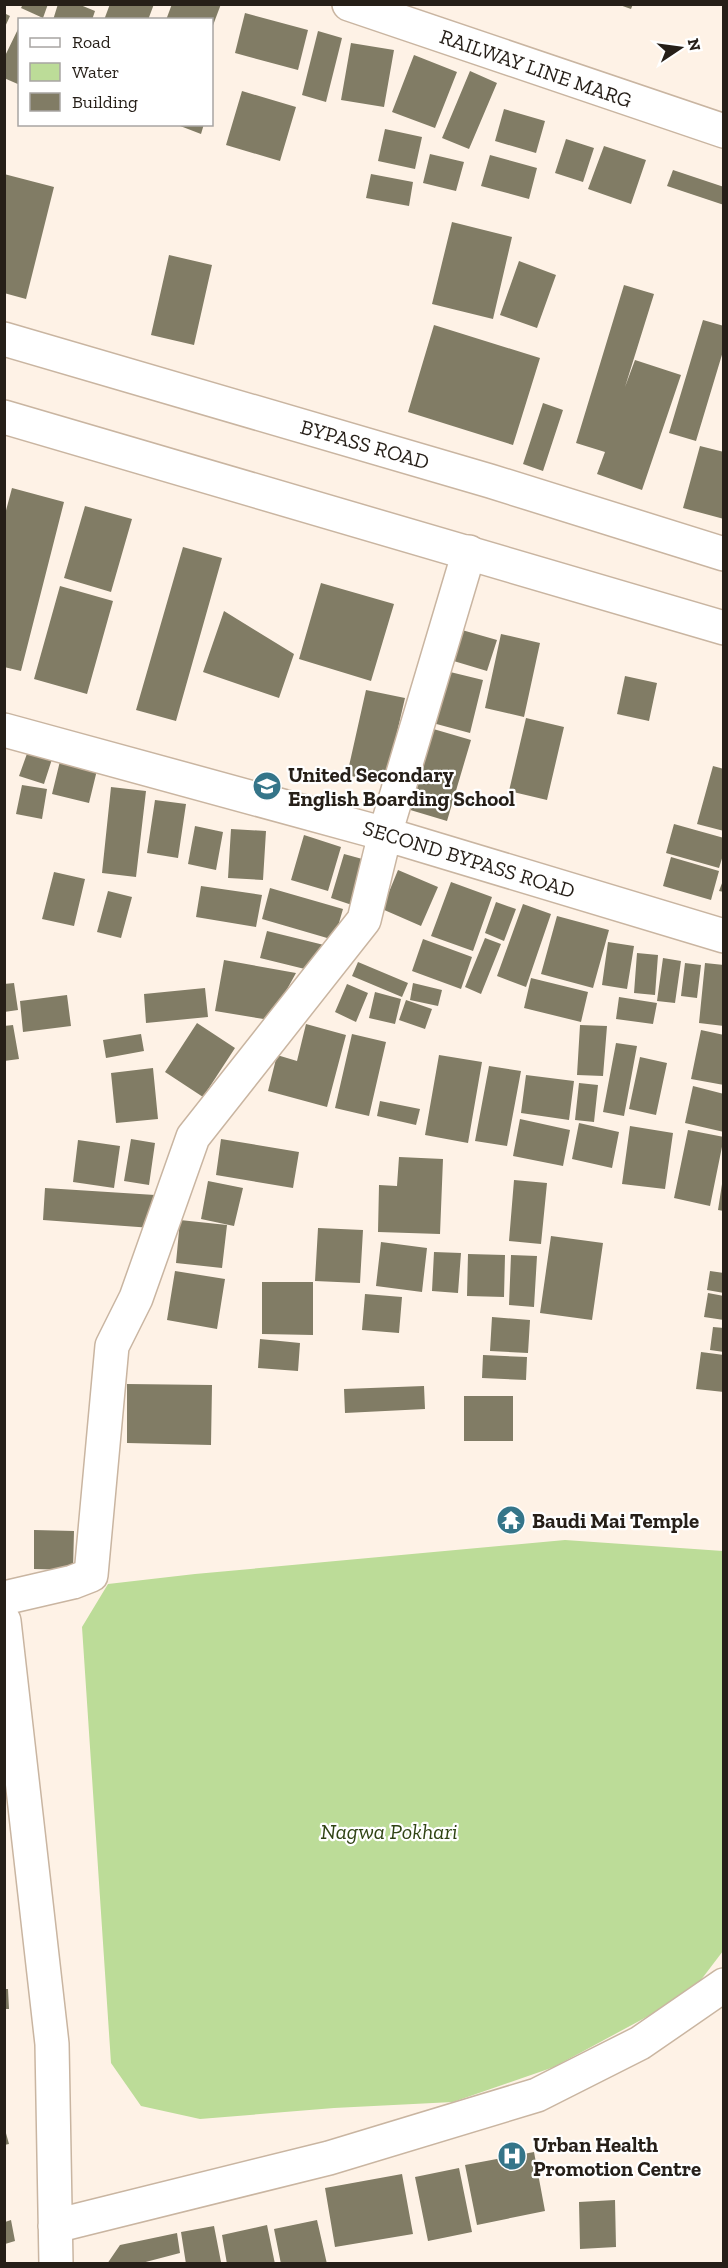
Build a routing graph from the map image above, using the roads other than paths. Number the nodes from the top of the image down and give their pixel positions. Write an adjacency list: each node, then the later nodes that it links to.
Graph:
1 (349, 4): 2 (street, RAILWAY LINE MARG)
2 (723, 132)
3 (4, 339): 6 (street, BYPASS ROAD)
4 (4, 417): 5 (street)
5 (469, 552): 7 (street); 9 (street)
6 (723, 554)
7 (723, 628)
8 (4, 729): 9 (street, SECOND BYPASS ROAD)
9 (385, 834): 10 (street, SECOND BYPASS ROAD); 11 (street)
10 (723, 936)
11 (4, 1598)
12 (4, 1622): 14 (street)
13 (723, 1984): 14 (street)
14 (55, 2226): 15 (street)
15 (56, 2264)

